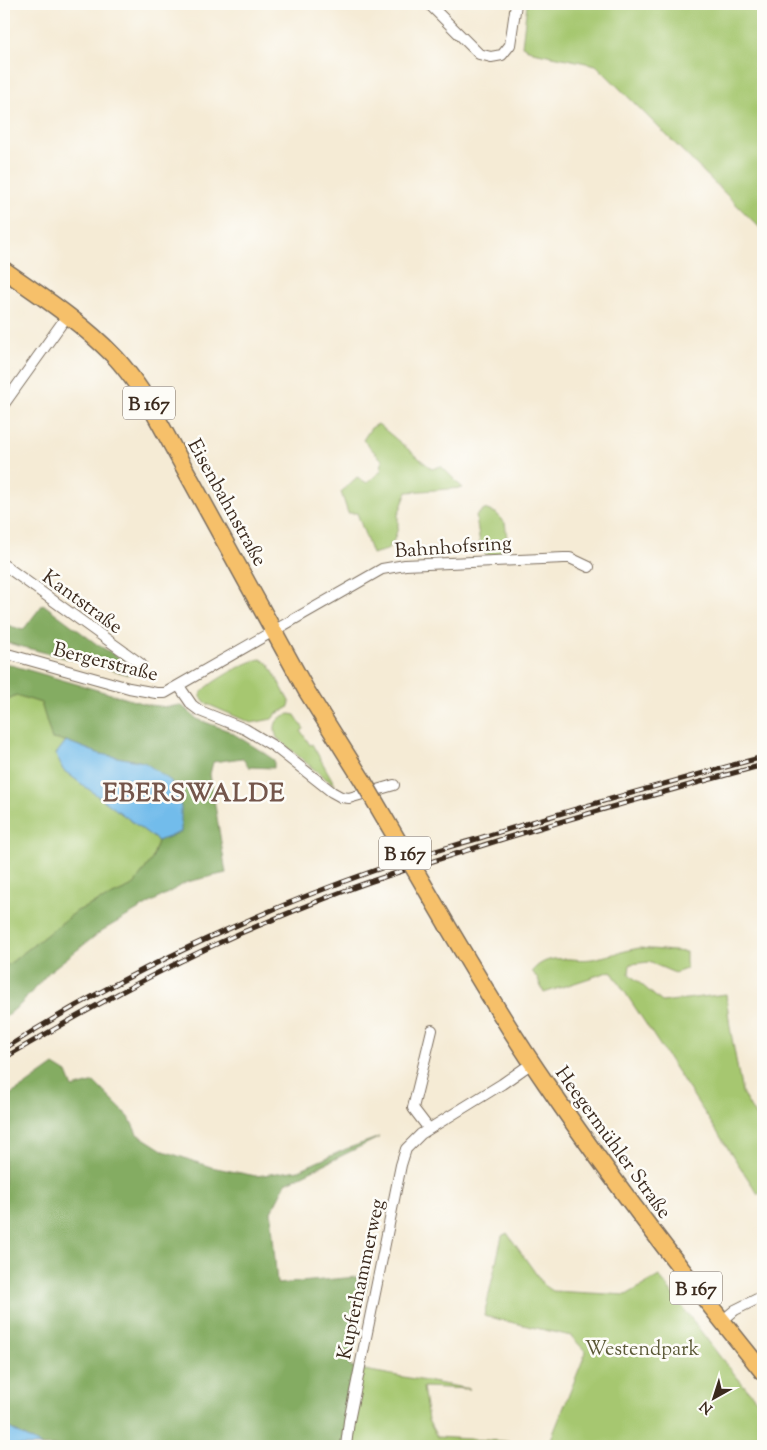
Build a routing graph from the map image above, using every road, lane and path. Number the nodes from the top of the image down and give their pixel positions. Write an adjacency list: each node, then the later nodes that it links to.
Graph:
1 (428, 4): 2 (street)
2 (516, 4)
3 (4, 270): 4 (main road, Eisenbahnstraße / B 167)
4 (67, 316): 5 (street); 8 (main road, Eisenbahnstraße / B 167)
5 (4, 404)
6 (4, 565): 10 (street, Kantstraße)
7 (589, 567): 8 (street, Bahnhofsring)
8 (274, 631): 11 (street, Bergerstraße); 13 (main road, Eisenbahnstraße / B 167, bridge)
9 (4, 652): 11 (street, Bergerstraße)
10 (141, 664)
11 (179, 686): 12 (street)
12 (394, 785)
13 (447, 925): 15 (main road, Heegermühler Straße / B 167)
14 (432, 1030): 16 (street)
15 (532, 1063): 16 (street, Kupferhammerweg); 18 (main road, Heegermühler Straße / B 167)
16 (429, 1129): 20 (street, Kupferhammerweg)
17 (763, 1296): 18 (street)
18 (722, 1321): 19 (main road, Heegermühler Straße / B 167)
19 (763, 1372)
20 (346, 1446)

